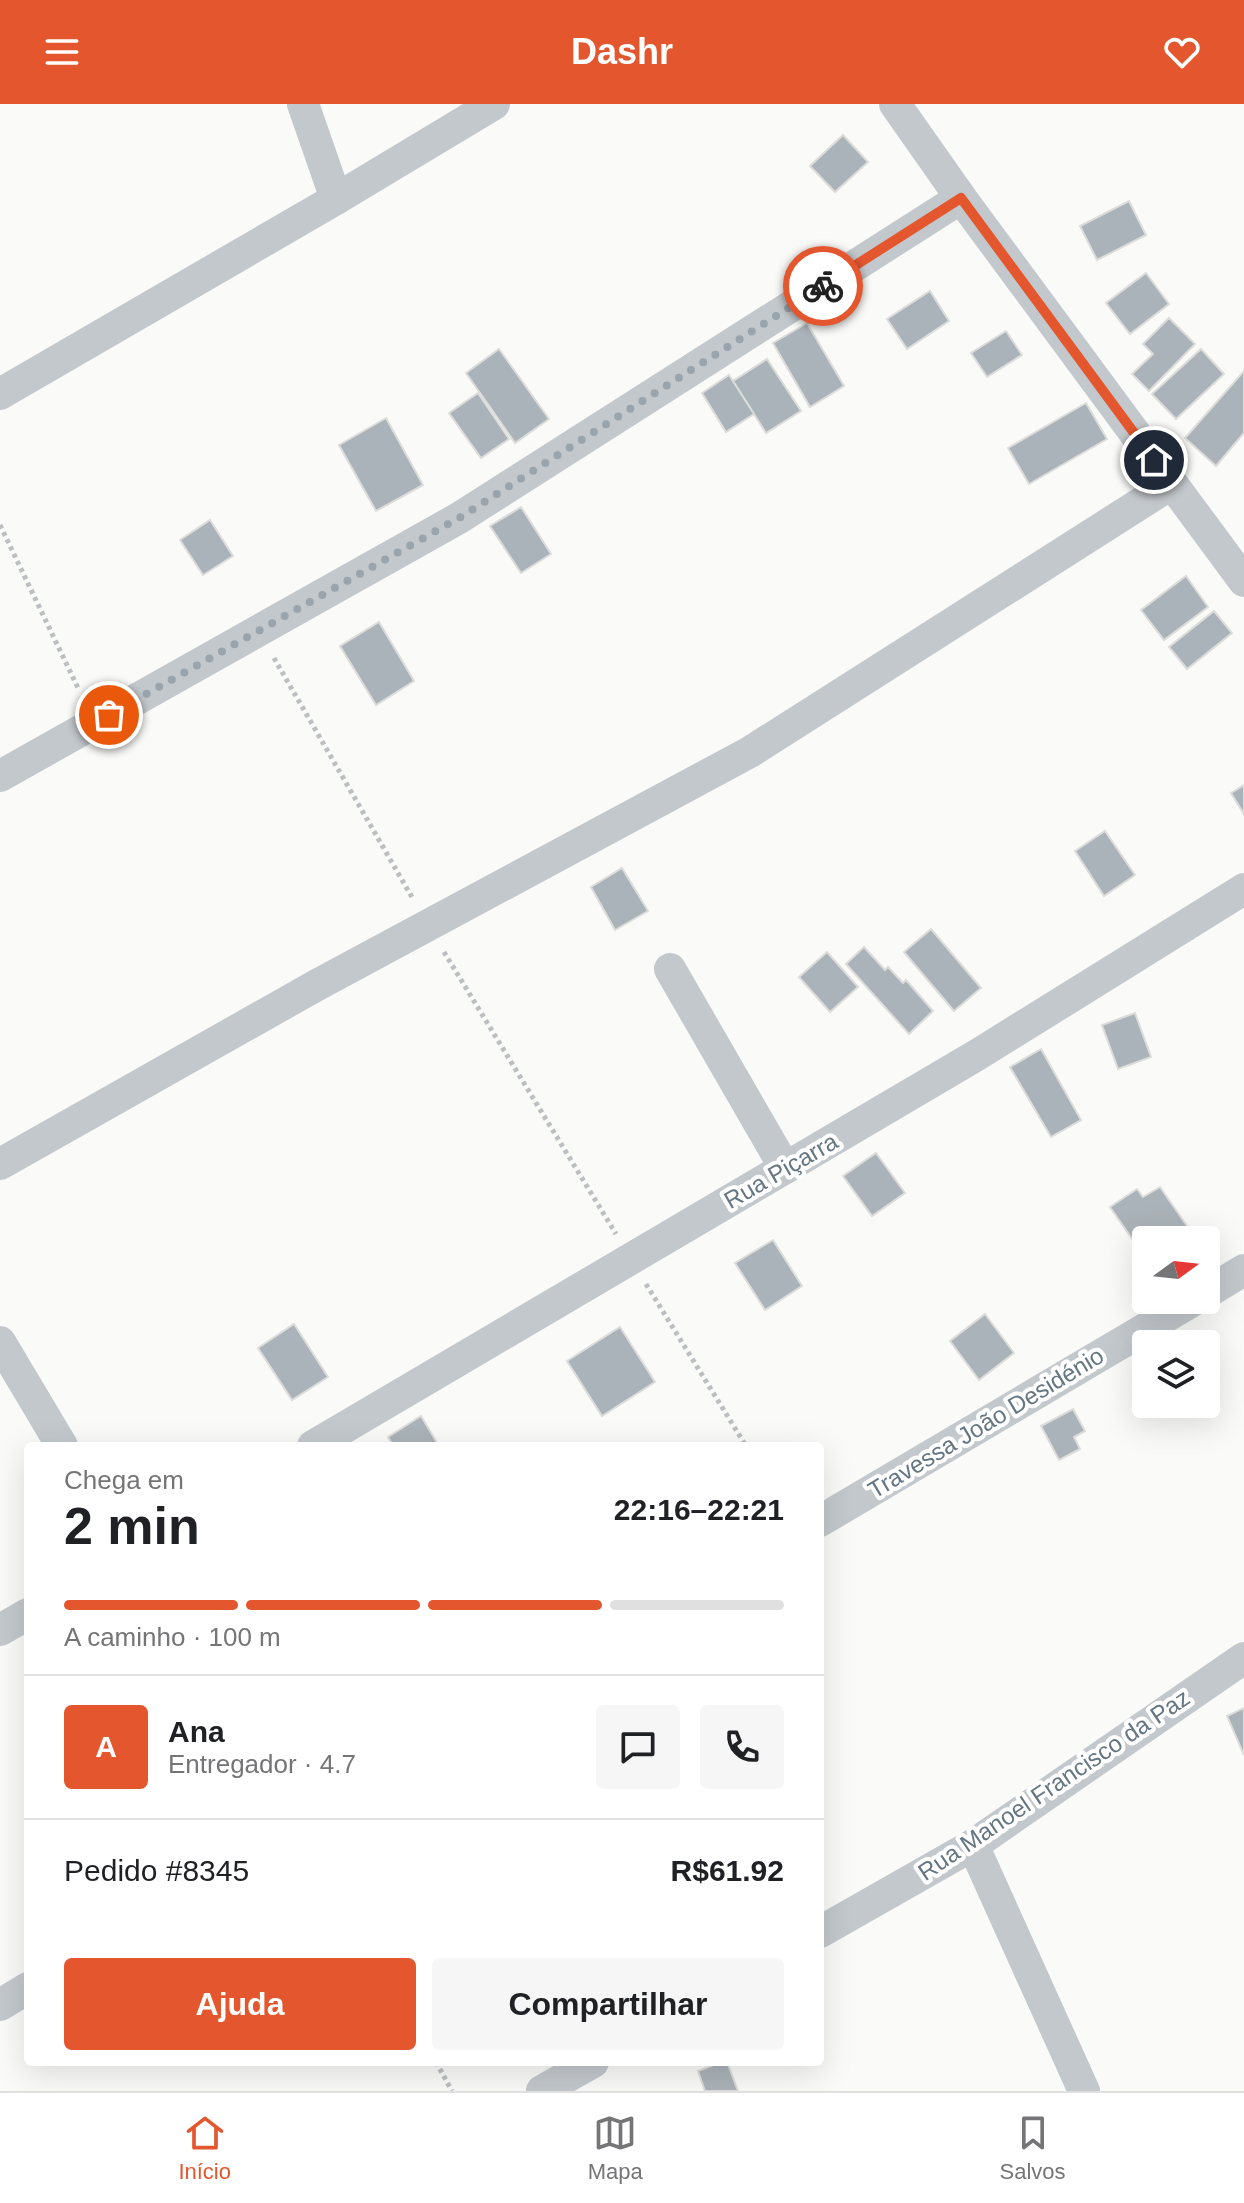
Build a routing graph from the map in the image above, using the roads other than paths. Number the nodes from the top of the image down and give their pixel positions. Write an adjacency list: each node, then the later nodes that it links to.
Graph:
1 (303, 104): 5 (street)
2 (494, 104): 5 (street)
3 (895, 104): 4 (street)
4 (961, 198): 7 (street); 9 (street)
5 (336, 199): 6 (street)
6 (0, 394)
7 (1171, 484): 8 (street); 12 (street)
8 (1244, 581)
9 (0, 776)
10 (1244, 889): 13 (street, Rua Piçarra)
11 (670, 969): 13 (street)
12 (0, 1164)
13 (785, 1168): 19 (street, Rua Piçarra)
14 (1244, 1270): 15 (street)
15 (1220, 1285)
16 (1170, 1314): 20 (street, Travessa João Desidénio)
17 (0, 1342): 18 (street)
18 (60, 1442)
19 (320, 1442)
20 (824, 1519)
21 (24, 1616): 22 (street)
22 (0, 1630)
23 (1244, 1658): 24 (street, Rua Manoel Francisco da Paz)
24 (973, 1845): 25 (street, Rua Manoel Francisco da Paz); 30 (street)
25 (824, 1930)
26 (24, 1990): 27 (street)
27 (0, 2005)
28 (586, 2066): 29 (street)
29 (542, 2091)
30 (1084, 2091)

